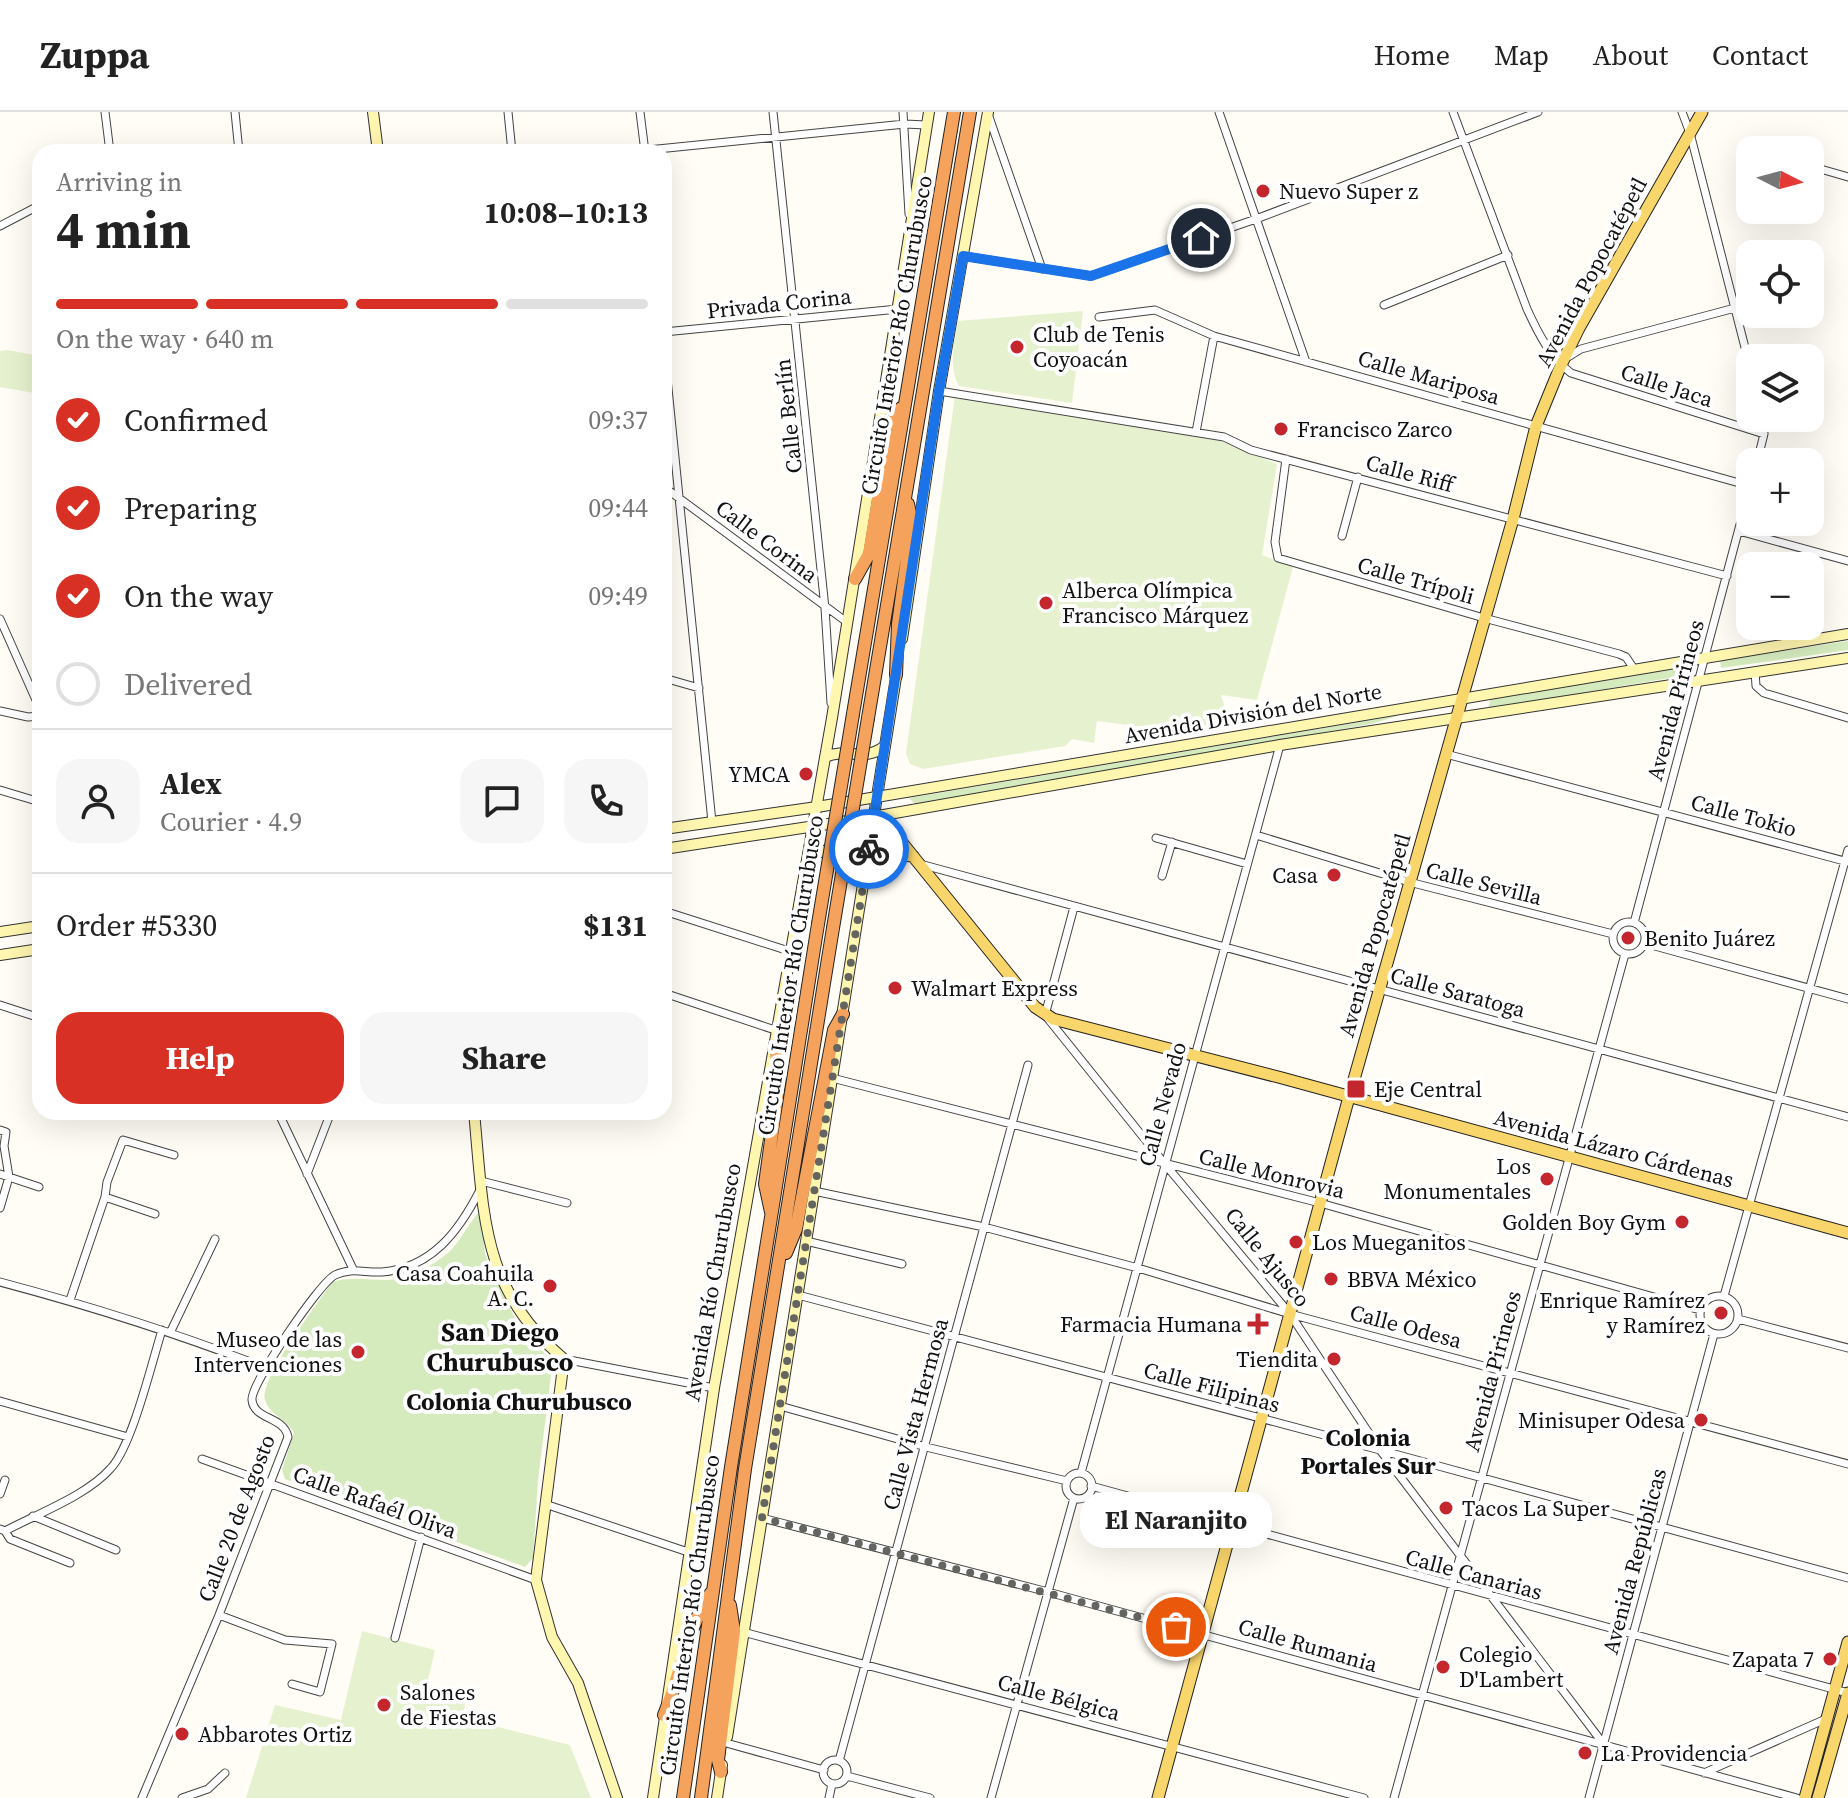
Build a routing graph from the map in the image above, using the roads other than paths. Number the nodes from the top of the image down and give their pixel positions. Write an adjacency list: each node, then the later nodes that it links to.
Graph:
1 (105, 112): 22 (street)
2 (235, 112): 23 (street)
3 (373, 112): 24 (main road)
4 (508, 112): 25 (street)
5 (640, 112): 26 (street)
6 (773, 112): 20 (street, Calle Berlín)
7 (903, 112): 17 (street)
8 (929, 112): 18 (main road, Avenida Río Churubusco)
9 (954, 112): 48 (highway, Circuito Interior Río Churubusco)
10 (970, 112): 58 (highway, Circuito Interior Río Churubusco)
11 (1219, 112): 31 (street)
12 (1453, 112): 21 (street)
13 (1538, 112): 21 (street)
14 (1682, 112): 19 (street)
15 (1702, 112): 19 (main road, Avenida Popocatépetl)
16 (988, 113): 35 (main road); 36 (street)
17 (905, 124): 18 (street); 20 (street); 33 (street)
18 (926, 125): 33 (main road, Avenida Río Churubusco)
19 (1690, 133): 38 (street); 46 (main road, Avenida Popocatépetl)
20 (776, 138): 27 (street); 41 (street, Calle Berlín)
21 (1463, 139): 31 (street); 34 (street)
22 (109, 144)
23 (238, 144)
24 (377, 144)
25 (511, 144)
26 (644, 144)
27 (672, 148)
28 (1824, 170): 29 (street)
29 (1848, 177)
30 (32, 209): 32 (street)
31 (1256, 219): 36 (street); 45 (street)
32 (0, 226)
33 (910, 231): 39 (main road, Avenida Río Churubusco)
34 (1508, 255): 37 (street); 46 (street)
35 (963, 256): 36 (street); 47 (main road)
36 (1042, 269)
37 (1384, 305)
38 (1735, 308): 44 (street); 46 (street)
39 (898, 309): 41 (street, Privada Corina); 66 (main road, Avenida Río Churubusco)
40 (1099, 317): 43 (street, Calle Mariposa)
41 (796, 320): 42 (street, Privada Corina); 67 (street, Calle Berlín)
42 (672, 331)
43 (1214, 336): 45 (street, Calle Mariposa); 51 (street)
44 (1744, 344)
45 (1306, 362): 49 (street, Calle Mariposa)
46 (1561, 365): 49 (main road, Avenida Popocatépetl); 52 (street, Calle Jaca)
47 (939, 391): 51 (street, Calle Riff); 76 (main road)
48 (905, 402): 66 (highway); 166 (highway, Circuito Interior Río Churubusco, bridge)
49 (1536, 426): 56 (street, Calle Mariposa); 60 (main road, Avenida Popocatépetl)
50 (672, 428): 59 (street)
51 (1196, 432): 54 (street, Calle Riff)
52 (1764, 434): 53 (street)
53 (1760, 448)
54 (1286, 459): 55 (street, Calle Riff); 68 (street, Calle Trípoli)
55 (1358, 477): 60 (street, Calle Riff); 61 (street)
56 (1736, 482)
57 (672, 492): 59 (street, Calle Corina)
58 (906, 495): 76 (highway); 175 (highway, Circuito Interior Río Churubusco, bridge)
59 (679, 497): 67 (street, Calle Corina); 79 (street)
60 (1513, 519): 65 (street, Calle Riff); 68 (main road, Avenida Popocatépetl)
61 (1342, 536)
62 (1738, 536): 65 (street, Avenida Pirineos)
63 (1757, 536): 64 (street)
64 (1848, 561)
65 (1727, 576): 72 (street, Avenida Pirineos)
66 (855, 579): 70 (main road, Avenida Río Churubusco)
67 (825, 608): 70 (street, Calle Corina); 85 (street, Calle Berlín)
68 (1484, 618): 74 (street, Calle Trípoli); 81 (main road, Avenida Popocatépetl)
69 (0, 619): 80 (street)
70 (848, 623): 85 (main road, Avenida Río Churubusco)
71 (1848, 634): 72 (main road, Avenida División del Norte)
72 (1706, 658): 74 (main road, Avenida División del Norte); 77 (street, Avenida Pirineos)
73 (1848, 658): 75 (main road, Avenida División del Norte)
74 (1634, 669): 81 (main road, Avenida División del Norte)
75 (1755, 671): 77 (main road, Avenida División del Norte); 87 (street)
76 (896, 675): 91 (main road)
77 (1700, 679): 86 (main road, Avenida División del Norte); 101 (street, Avenida Pirineos)
78 (672, 680): 79 (street)
79 (699, 688): 103 (street)
80 (32, 691)
81 (1462, 698): 82 (main road, Avenida División del Norte); 86 (main road, Avenida Popocatépetl)
82 (1422, 705): 88 (main road); 98 (main road, Avenida División del Norte)
83 (0, 711): 84 (street)
84 (32, 717)
85 (832, 718): 89 (main road, Avenida Río Churubusco)
86 (1456, 718): 88 (main road, Avenida División del Norte); 93 (main road, Avenida Popocatépetl)
87 (1848, 718)
88 (1375, 731): 90 (main road, Avenida División del Norte)
89 (828, 742): 92 (main road); 95 (main road, Avenida Río Churubusco)
90 (1280, 745): 102 (main road, Avenida División del Norte); 106 (street, Calle Nevado)
91 (885, 746): 94 (main road); 96 (main road)
92 (840, 753): 94 (main road); 95 (main road)
93 (1446, 754): 101 (street, Calle Tokio); 117 (main road, Avenida Popocatépetl)
94 (866, 756): 96 (main road)
95 (825, 757): 100 (main road, Avenida Río Churubusco)
96 (882, 771): 98 (main road)
97 (0, 790): 99 (street)
98 (878, 796): 100 (main road, Avenida División del Norte); 102 (main road)
99 (32, 800)
100 (817, 807): 103 (main road, Avenida División del Norte); 104 (main road, Avenida Río Churubusco)
101 (1664, 811): 114 (street, Calle Tokio); 120 (street, Avenida Pirineos)
102 (874, 817): 104 (main road, Avenida División del Norte); 112 (main road, Calle Ajusco); 113 (main road)
103 (712, 822): 105 (main road, Avenida División del Norte)
104 (813, 826): 109 (main road, Avenida División del Norte); 111 (main road, Avenida Río Churubusco)
105 (672, 828)
106 (1256, 835): 115 (street, Calle Nevado); 117 (street, Calle Sevilla)
107 (1156, 838): 108 (street)
108 (1172, 842): 115 (street); 116 (street)
109 (672, 848)
110 (1848, 850): 114 (street)
111 (808, 858): 113 (main road); 127 (main road, Avenida Río Churubusco)
112 (916, 860): 113 (main road); 118 (street, Calle Saratoga); 137 (main road, Calle Ajusco)
113 (867, 861): 135 (main road)
114 (1846, 862): 131 (street)
115 (1247, 864): 125 (street, Calle Nevado)
116 (1162, 876)
117 (1409, 882): 123 (street, Calle Sevilla); 130 (main road, Avenida Popocatépetl)
118 (1074, 907): 125 (street, Calle Saratoga); 137 (street)
119 (672, 914): 127 (street)
120 (1634, 923): 123 (street); 124 (street)
121 (32, 927): 122 (main road)
122 (0, 932)
123 (1613, 934): 128 (street)
124 (1644, 943): 128 (street); 131 (street)
125 (1224, 947): 130 (street, Calle Saratoga); 141 (street, Calle Nevado)
126 (32, 950): 129 (main road)
127 (792, 952): 138 (main road, Avenida Río Churubusco)
128 (1625, 954): 140 (street, Avenida Pirineos)
129 (0, 955)
130 (1379, 989): 140 (street, Calle Saratoga); 144 (main road, Avenida Popocatépetl)
131 (1810, 989): 133 (street); 145 (street)
132 (672, 996): 138 (street)
133 (1848, 999)
134 (0, 1005): 136 (street)
135 (843, 1014): 143 (main road); 175 (highway)
136 (32, 1015)
137 (1045, 1015): 141 (main road, Avenida Lázaro Cárdenas); 154 (street, Calle Ajusco)
138 (778, 1031): 139 (main road, Avenida Río Churubusco)
139 (775, 1045): 166 (highway); 191 (main road, Avenida Río Churubusco)
140 (1598, 1049): 145 (street, Calle Saratoga); 153 (street, Avenida Pirineos)
141 (1194, 1055): 144 (main road, Avenida Lázaro Cárdenas); 154 (street, Calle Nevado)
142 (1028, 1065): 150 (street, Calle Vista Hermosa)
143 (832, 1078): 150 (street, Calle Monrovia); 159 (main road)
144 (1349, 1097): 153 (main road, Avenida Lázaro Cárdenas); 162 (main road, Avenida Popocatépetl)
145 (1779, 1099): 146 (street, Calle Saratoga); 163 (street)
146 (1848, 1117)
147 (282, 1120): 155 (street)
148 (328, 1120): 155 (street)
149 (475, 1120): 157 (main road)
150 (1013, 1123): 154 (street, Calle Monrovia); 167 (street, Calle Vista Hermosa)
151 (0, 1130): 156 (street)
152 (174, 1155): 160 (street)
153 (1569, 1157): 163 (main road, Avenida Lázaro Cárdenas); 171 (street, Avenida Pirineos)
154 (1164, 1163): 162 (street, Calle Monrovia); 173 (street, Calle Nevado); 181 (street, Calle Ajusco)
155 (307, 1174): 174 (street)
156 (4, 1175): 158 (street); 164 (street)
157 (481, 1185): 161 (street); 174 (street); 187 (main road)
158 (39, 1187)
159 (814, 1191): 167 (street, Calle Odesa); 170 (main road)
160 (105, 1197): 165 (street); 179 (street)
161 (567, 1203)
162 (1320, 1203): 171 (street, Calle Monrovia); 181 (main road, Avenida Popocatépetl)
163 (1751, 1206): 168 (main road, Avenida Lázaro Cárdenas); 178 (street)
164 (0, 1208)
165 (155, 1214)
166 (772, 1215): 224 (highway, Circuito Interior Río Churubusco)
167 (984, 1227): 173 (street, Calle Odesa); 185 (street, Calle Vista Hermosa)
168 (1848, 1233)
169 (215, 1239): 183 (street)
170 (806, 1241): 172 (street); 177 (main road)
171 (1540, 1263): 180 (street, Calle Monrovia); 189 (street, Avenida Pirineos)
172 (902, 1264)
173 (1138, 1268): 181 (street, Calle Odesa); 190 (street, Calle Nevado)
174 (353, 1269): 188 (street, Calle 20 de Agosto)
175 (778, 1275): 226 (highway, Circuito Interior Río Churubusco)
176 (0, 1282): 179 (street)
177 (798, 1295): 185 (street, Calle Filipinas); 193 (main road)
178 (1724, 1296): 180 (street); 182 (street)
179 (70, 1300): 183 (street)
180 (1700, 1310): 184 (street)
181 (1290, 1314): 189 (street, Calle Odesa); 194 (main road, Avenida Popocatépetl); 198 (street, Calle Ajusco)
182 (1738, 1319): 184 (street); 186 (street)
183 (166, 1332): 188 (street); 196 (street)
184 (1714, 1334): 195 (street, Avenida Repúblicas)
185 (955, 1337): 190 (street, Calle Filipinas); 197 (street, Calle Vista Hermosa)
186 (1848, 1348)
187 (564, 1359): 191 (street); 209 (main road)
188 (266, 1368): 205 (street, Calle 20 de Agosto)
189 (1510, 1373): 195 (street, Calle Odesa); 202 (street, Avenida Pirineos)
190 (1108, 1378): 194 (street, Calle Filipinas); 201 (street, Calle Nevado)
191 (714, 1388): 217 (main road, Avenida Río Churubusco)
192 (0, 1401): 196 (street)
193 (780, 1406): 197 (street); 211 (main road)
194 (1261, 1418): 198 (street, Calle Filipinas); 212 (main road, Avenida Popocatépetl)
195 (1690, 1422): 200 (street, Calle Odesa); 213 (street, Avenida Repúblicas)
196 (128, 1437): 210 (street)
197 (926, 1447): 204 (street); 218 (street, Calle Vista Hermosa)
198 (1380, 1450): 202 (street, Calle Filipinas); 219 (street, Calle Ajusco)
199 (202, 1459): 205 (street, Calle Rafaél Oliva)
200 (1848, 1464)
201 (1081, 1473): 204 (street); 206 (street)
202 (1481, 1478): 213 (street, Calle Filipinas); 219 (street, Avenida Pirineos)
203 (5, 1480): 207 (street)
204 (1067, 1481): 208 (street)
205 (270, 1484): 215 (street, Calle Rafaél Oliva); 228 (street, Calle 20 de Agosto)
206 (1091, 1486): 208 (street); 212 (street, Calle Canarias)
207 (0, 1494)
208 (1074, 1498): 225 (street)
209 (545, 1504): 217 (street); 222 (main road)
210 (33, 1516): 214 (street); 216 (street)
211 (762, 1518): 218 (street, Calle Rumania); 229 (main road)
212 (1232, 1526): 223 (street, Calle Canarias); 230 (main road, Avenida Popocatépetl)
213 (1662, 1527): 221 (street, Calle Filipinas); 231 (street, Avenida Repúblicas)
214 (3, 1530): 220 (street)
215 (421, 1537): 222 (street, Calle Rafaél Oliva); 232 (street)
216 (116, 1550)
217 (688, 1552): 241 (main road, Avenida Río Churubusco)
218 (896, 1553): 225 (street, Calle Rumania); 234 (street, Calle Vista Hermosa)
219 (1460, 1556): 223 (street, Avenida Pirineos); 227 (street, Calle Ajusco)
220 (70, 1563)
221 (1848, 1578)
222 (536, 1580): 255 (main road)
223 (1452, 1586): 227 (street, Calle Canarias); 238 (street, Avenida Pirineos)
224 (712, 1590): 241 (highway); 257 (highway, Circuito Interior Río Churubusco)
225 (1048, 1592): 230 (street, Calle Rumania); 239 (street)
226 (727, 1593): 248 (highway); 258 (highway, Circuito Interior Río Churubusco)
227 (1492, 1598): 231 (street, Calle Canarias); 244 (street, Calle Ajusco)
228 (219, 1615): 235 (street); 253 (street, Calle 20 de Agosto)
229 (743, 1632): 234 (street, Calle Bélgica); 243 (main road)
230 (1202, 1635): 238 (street, Calle Rumania); 245 (main road, Avenida Popocatépetl)
231 (1634, 1635): 236 (street, Calle Canarias); 244 (street, Avenida Repúblicas)
232 (395, 1638)
233 (1848, 1642): 236 (main road)
234 (866, 1663): 239 (street, Calle Bélgica); 246 (street, Calle Vista Hermosa)
235 (292, 1684)
236 (1835, 1690): 237 (street, Calle Canarias); 242 (main road)
237 (1848, 1693): 240 (main road)
238 (1422, 1696): 244 (street, Calle Rumania); 265 (street, Avenida Pirineos)
239 (1017, 1704): 245 (street, Calle Bélgica); 262 (street)
240 (1845, 1709): 242 (street); 269 (main road)
241 (664, 1715): 256 (main road, Avenida Río Churubusco)
242 (1827, 1718): 250 (street); 268 (main road)
243 (726, 1743): 247 (street); 248 (main road)
244 (1604, 1744): 250 (street, Calle Rumania); 266 (street, Avenida Repúblicas)
245 (1172, 1746): 263 (main road, Avenida Popocatépetl); 264 (street, Calle Bélgica)
246 (839, 1761): 247 (street); 251 (street)
247 (824, 1770): 252 (street)
248 (721, 1772): 259 (main road)
249 (225, 1773): 254 (street)
250 (1703, 1774): 267 (street, Calle Rumania)
251 (847, 1776): 252 (street); 261 (street)
252 (832, 1784): 260 (street)
253 (142, 1798)
254 (182, 1798)
255 (617, 1798)
256 (653, 1798)
257 (683, 1798)
258 (701, 1798)
259 (717, 1798)
260 (829, 1798)
261 (930, 1798)
262 (991, 1798)
263 (1158, 1798)
264 (1364, 1798)
265 (1394, 1798)
266 (1589, 1798)
267 (1797, 1798)
268 (1805, 1798)
269 (1818, 1798)

